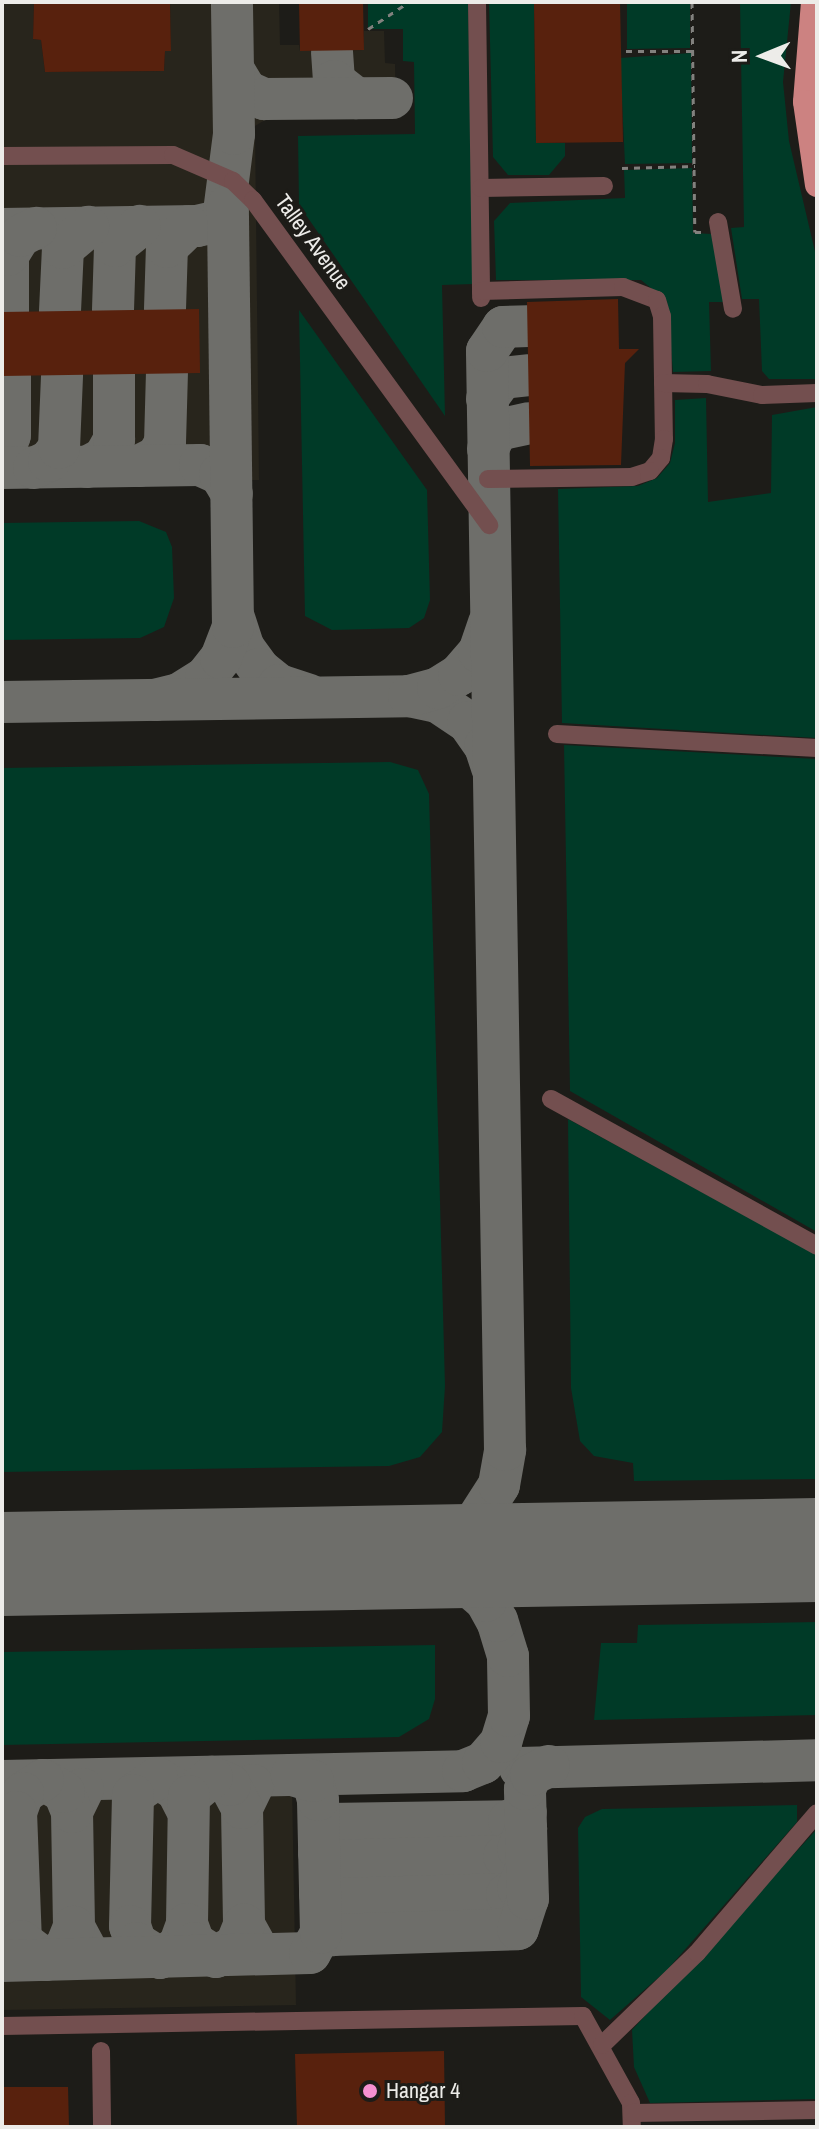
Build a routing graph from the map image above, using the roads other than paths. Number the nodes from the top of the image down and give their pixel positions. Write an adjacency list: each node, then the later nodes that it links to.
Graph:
1 (477, 2): 6 (street)
2 (813, 2): 4 (main road)
3 (2, 156): 12 (street, Talley Avenue)
4 (817, 185)
5 (604, 186): 6 (street)
6 (481, 188): 9 (street)
7 (719, 227): 8 (street)
8 (733, 309)
9 (663, 383): 10 (street); 11 (street)
10 (817, 393)
11 (488, 479)
12 (489, 525)
13 (557, 734): 14 (street)
14 (817, 748)
15 (551, 1099): 16 (street)
16 (817, 1246)
17 (817, 1813): 19 (street)
18 (2, 2026): 19 (street)
19 (602, 2045): 22 (street)
20 (101, 2051): 23 (street)
21 (817, 2110): 22 (street)
22 (632, 2120)
23 (102, 2127)

